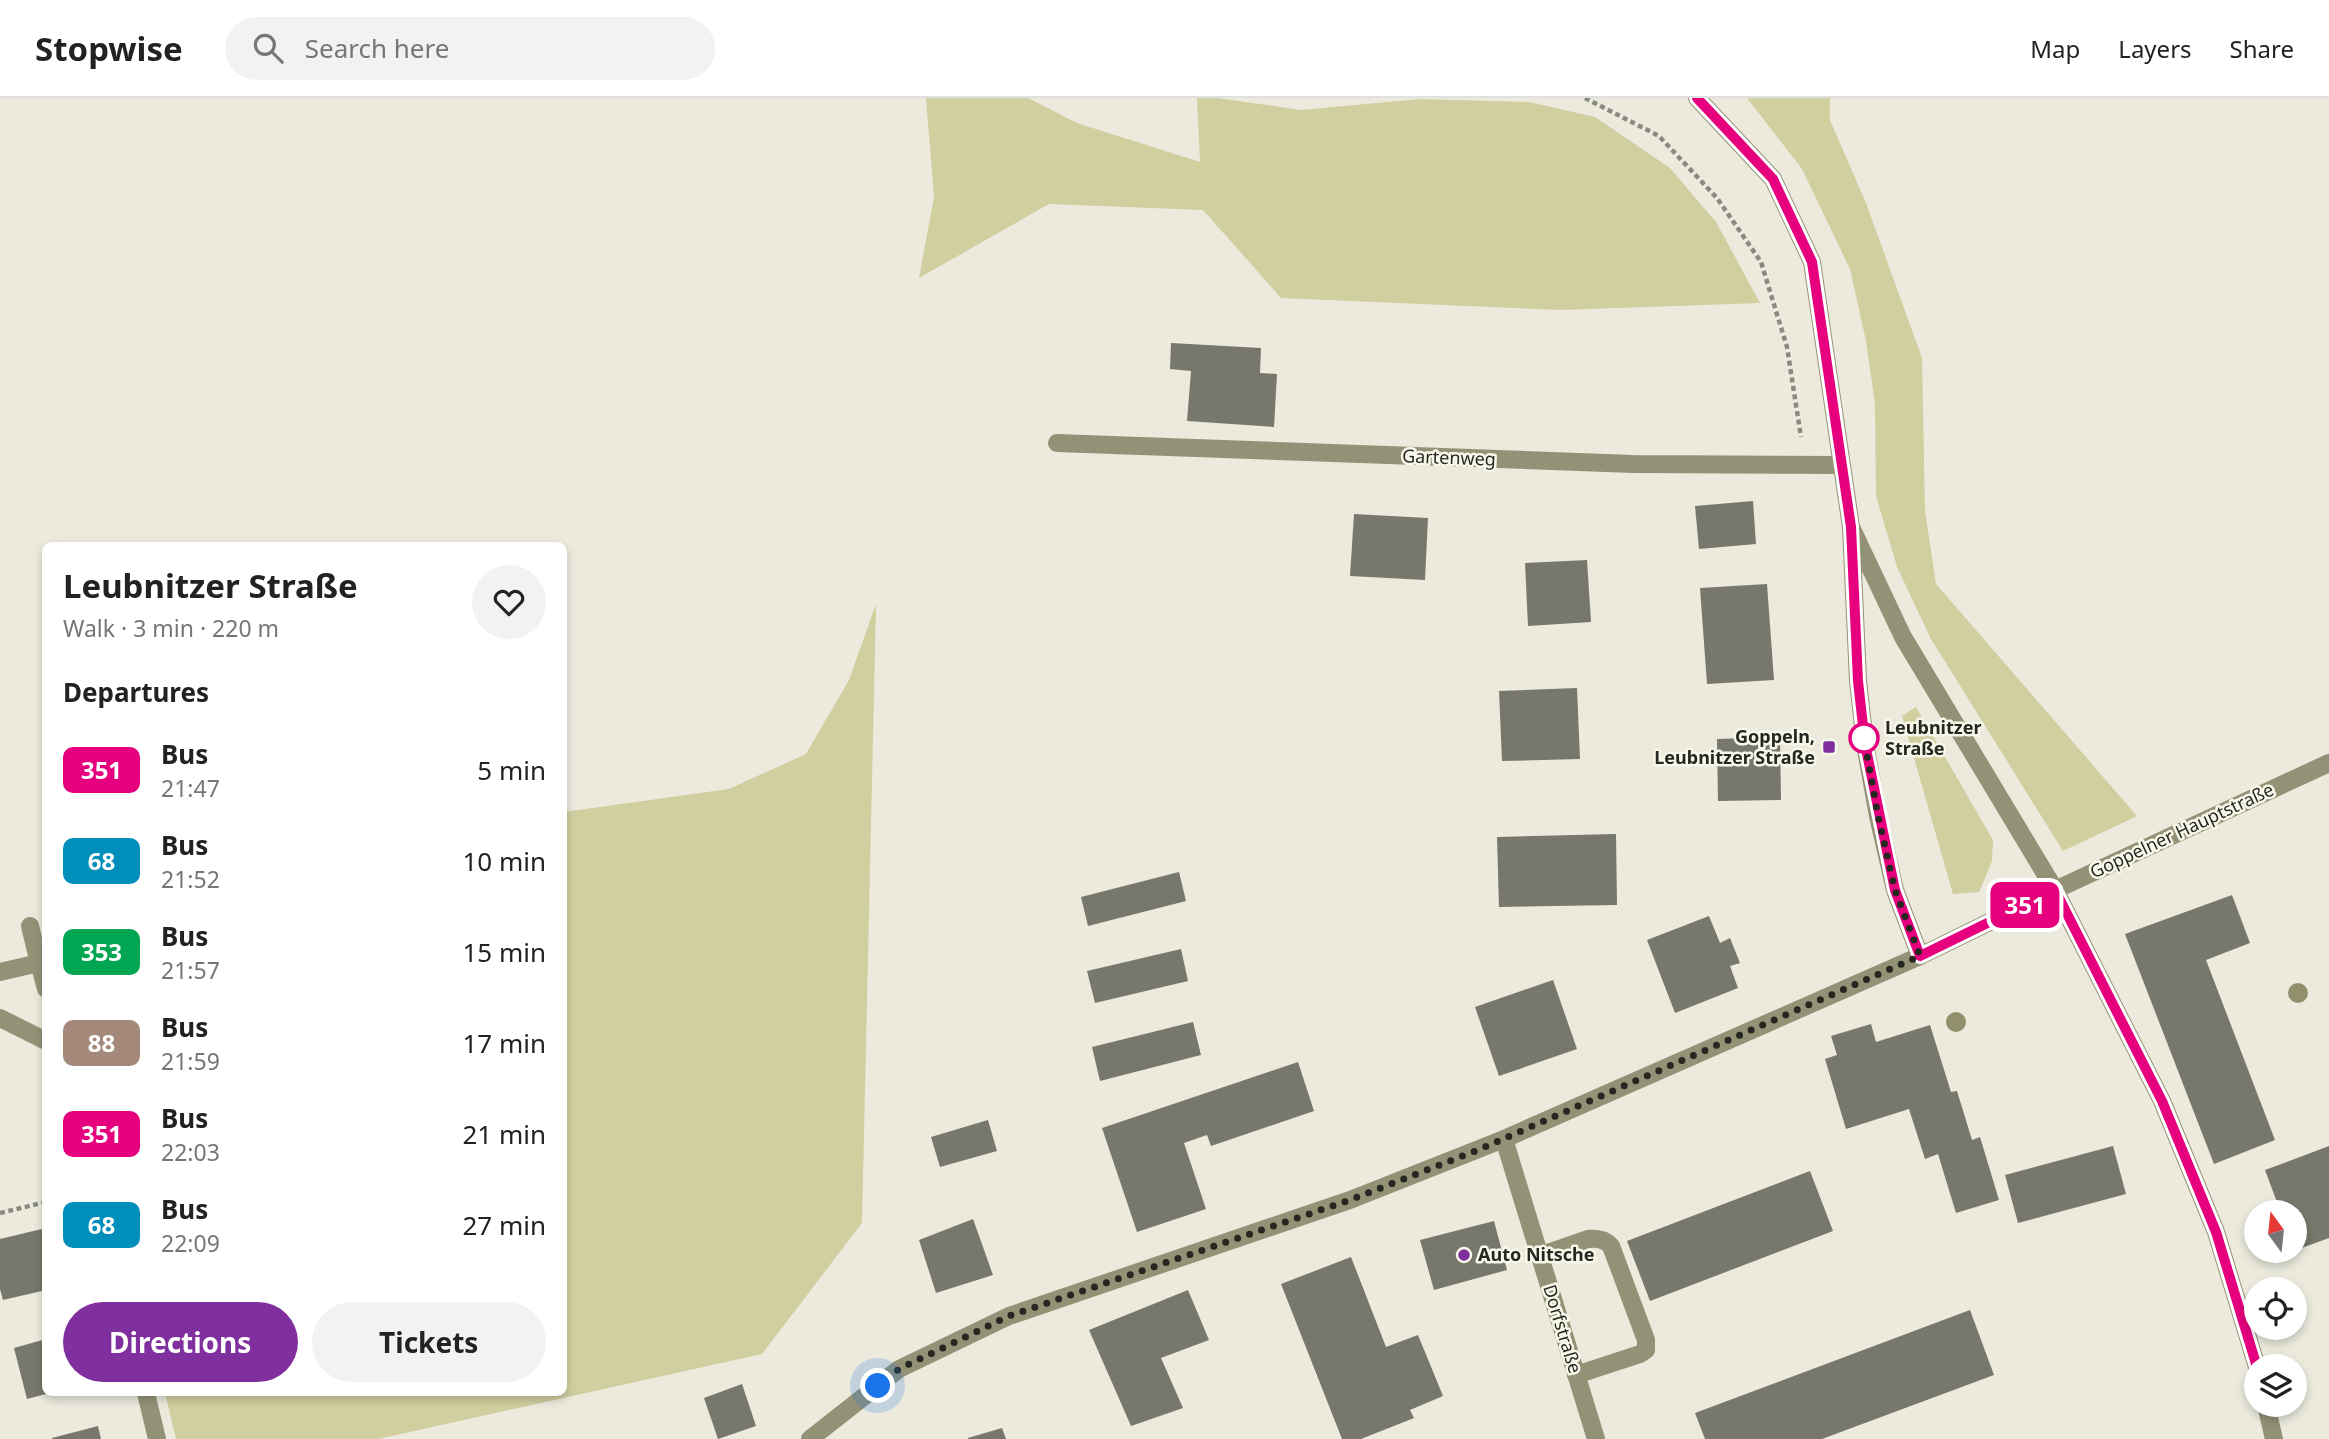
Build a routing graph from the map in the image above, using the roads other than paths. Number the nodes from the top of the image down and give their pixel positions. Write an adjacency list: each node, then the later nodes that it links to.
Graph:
1 (1697, 98): 3 (street)
2 (1057, 443): 3 (street, Gartenweg)
3 (1841, 465): 4 (street)
4 (1851, 527): 6 (street); 8 (street)
5 (2329, 763): 6 (street, Goppelner Hauptstraße)
6 (2055, 890): 8 (street, Goppelner Hauptstraße); 16 (street)
7 (30, 926): 9 (street)
8 (1920, 956): 14 (street, Goppelner Hauptstraße)
9 (39, 963): 10 (street); 11 (street)
10 (0, 972)
11 (42, 974)
12 (0, 1018): 13 (street)
13 (42, 1039)
14 (1504, 1139): 15 (street, Dorfstraße); 21 (street, Goppelner Hauptstraße)
15 (1539, 1255): 17 (street, Dorfstraße); 17 (street)
16 (2253, 1354)
17 (1576, 1375): 22 (street, Dorfstraße)
18 (147, 1396): 20 (street)
19 (2269, 1417): 23 (street)
20 (157, 1439)
21 (810, 1439)
22 (1596, 1439)
23 (2274, 1439)

